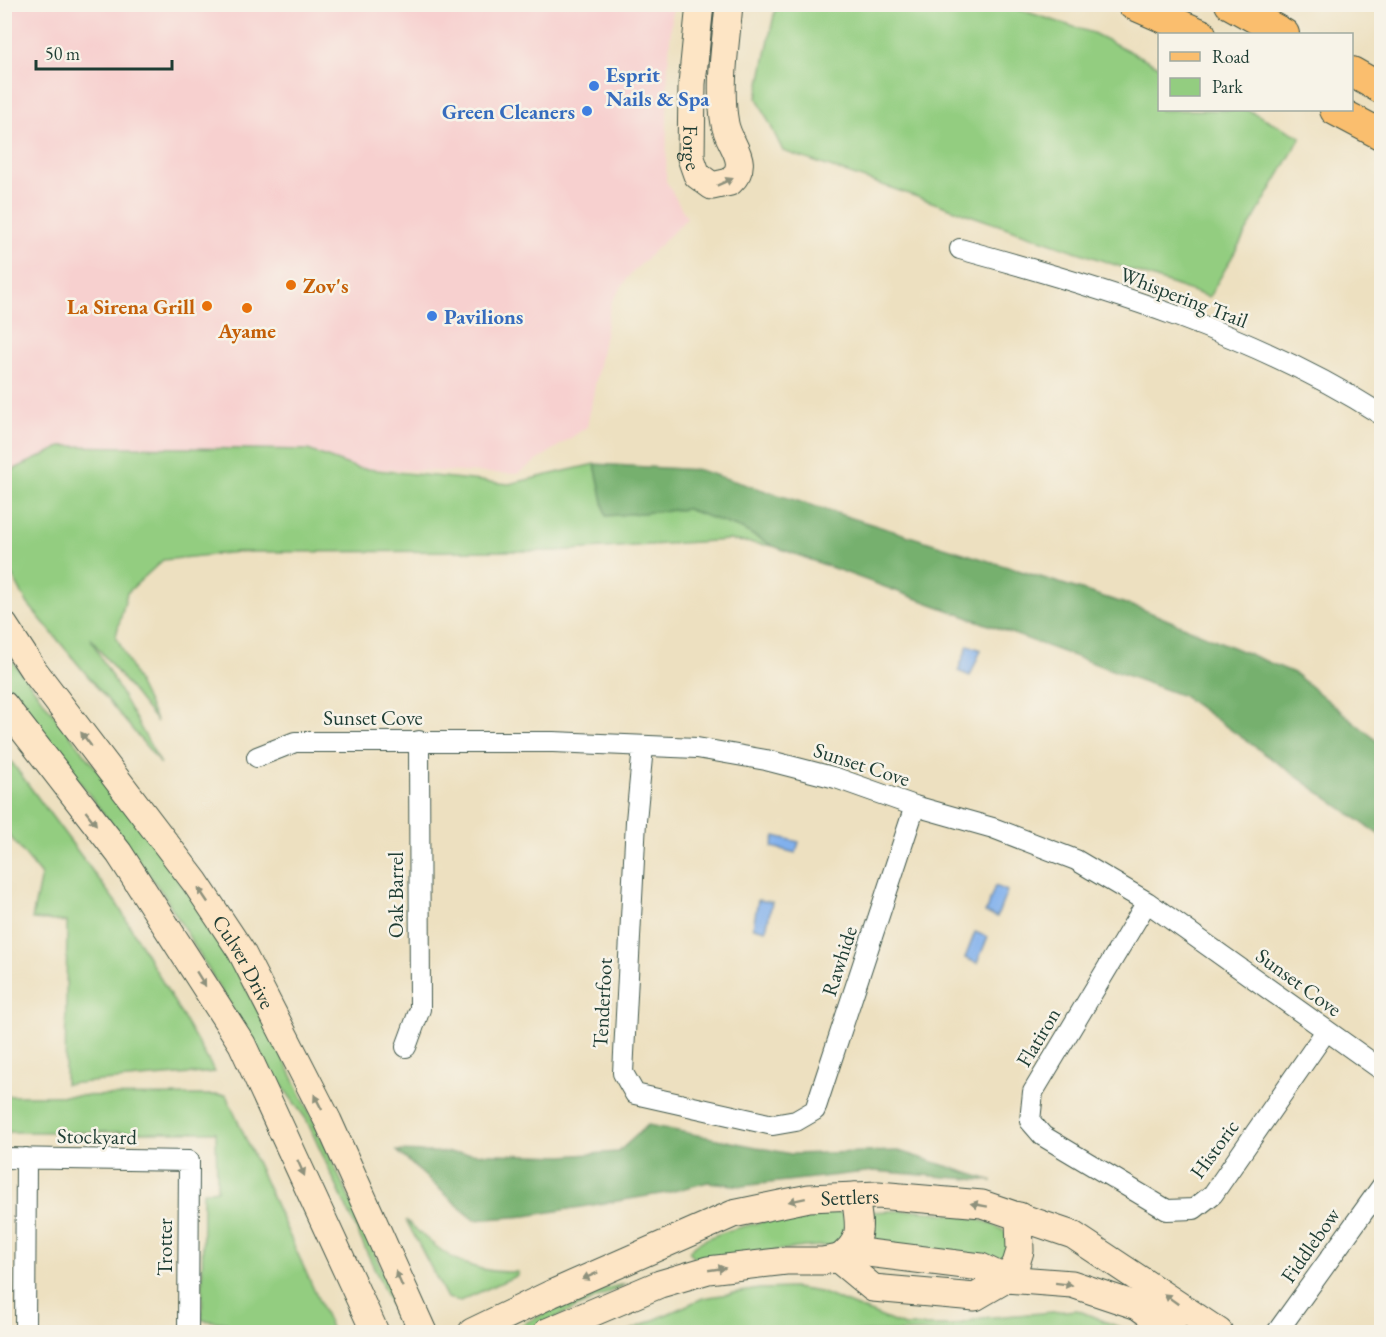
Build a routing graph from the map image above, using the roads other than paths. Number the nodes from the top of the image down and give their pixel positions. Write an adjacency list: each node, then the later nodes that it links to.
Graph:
1 (700, 4): 2 (street, Forge, one-way to 2)
2 (729, 4)
3 (1132, 4): 5 (main road)
4 (1230, 4): 6 (main road)
5 (1199, 33)
6 (1282, 33)
7 (1353, 73): 8 (main road)
8 (1382, 89)
9 (1337, 111): 10 (main road)
10 (1382, 135)
11 (960, 249): 12 (street, Whispering Trail)
12 (1382, 415)
13 (4, 625): 36 (street, Culver Drive, one-way to 13)
14 (4, 705): 35 (street, Culver Drive, one-way to 35)
15 (419, 741): 16 (street, Sunset Cove); 17 (street, Sunset Cove); 21 (street, Oak Barrel)
16 (643, 747): 18 (street, Sunset Cove); 23 (street, Tenderfoot)
17 (257, 757)
18 (915, 806): 19 (street, Sunset Cove); 23 (street, Rawhide)
19 (1147, 902): 20 (street, Sunset Cove); 27 (street, Flatiron)
20 (1326, 1031): 22 (street, Sunset Cove); 27 (street, Historic)
21 (406, 1047)
22 (1382, 1070)
23 (796, 1121)
24 (4, 1158): 25 (street, Stockyard)
25 (26, 1158): 26 (street, Stockyard); 33 (street)
26 (189, 1161): 34 (street, Trotter)
27 (1105, 1173)
28 (1382, 1186): 41 (street, Fiddlebow)
29 (855, 1196): 30 (street, Settlers, one-way to 29); 31 (street); 37 (street, Settlers, one-way to 37)
30 (1019, 1216): 32 (street); 40 (street, Settlers, one-way to 30)
31 (838, 1259): 32 (street); 38 (street, one-way to 31)
32 (1006, 1279): 39 (street, one-way to 39)
33 (25, 1332)
34 (188, 1332)
35 (375, 1332)
36 (423, 1332)
37 (472, 1332)
38 (547, 1332)
39 (1173, 1332)
40 (1219, 1332)
41 (1277, 1332)

